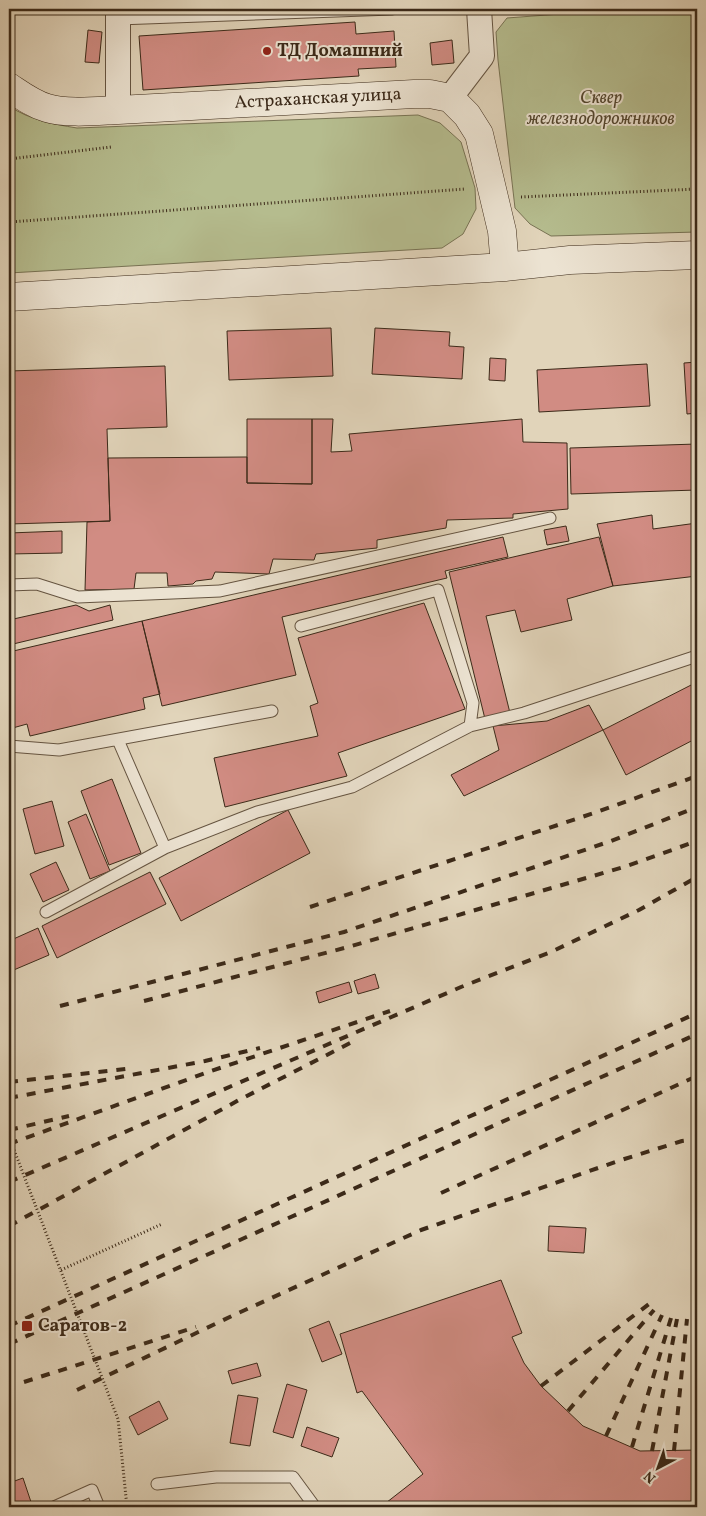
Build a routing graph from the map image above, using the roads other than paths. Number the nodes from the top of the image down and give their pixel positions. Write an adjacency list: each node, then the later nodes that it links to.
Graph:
1 (392, 9): 3 (lane)
2 (479, 9): 5 (street)
3 (118, 14): 6 (street)
4 (9, 88): 6 (main road, Астраханская улица)
5 (450, 98): 6 (main road, Астраханская улица); 8 (main road)
6 (118, 110)
7 (697, 255): 8 (main road)
8 (505, 267): 9 (main road)
9 (9, 297)
10 (550, 518): 11 (lane)
11 (9, 585)
12 (301, 626): 15 (lane)
13 (697, 656): 15 (lane)
14 (272, 711): 16 (lane)
15 (470, 726): 18 (lane)
16 (118, 740): 17 (lane); 18 (lane)
17 (9, 746)
18 (165, 848): 19 (lane)
19 (46, 912)
20 (157, 1484): 23 (lane)
21 (54, 1507): 22 (lane)
22 (99, 1507)
23 (315, 1507)

